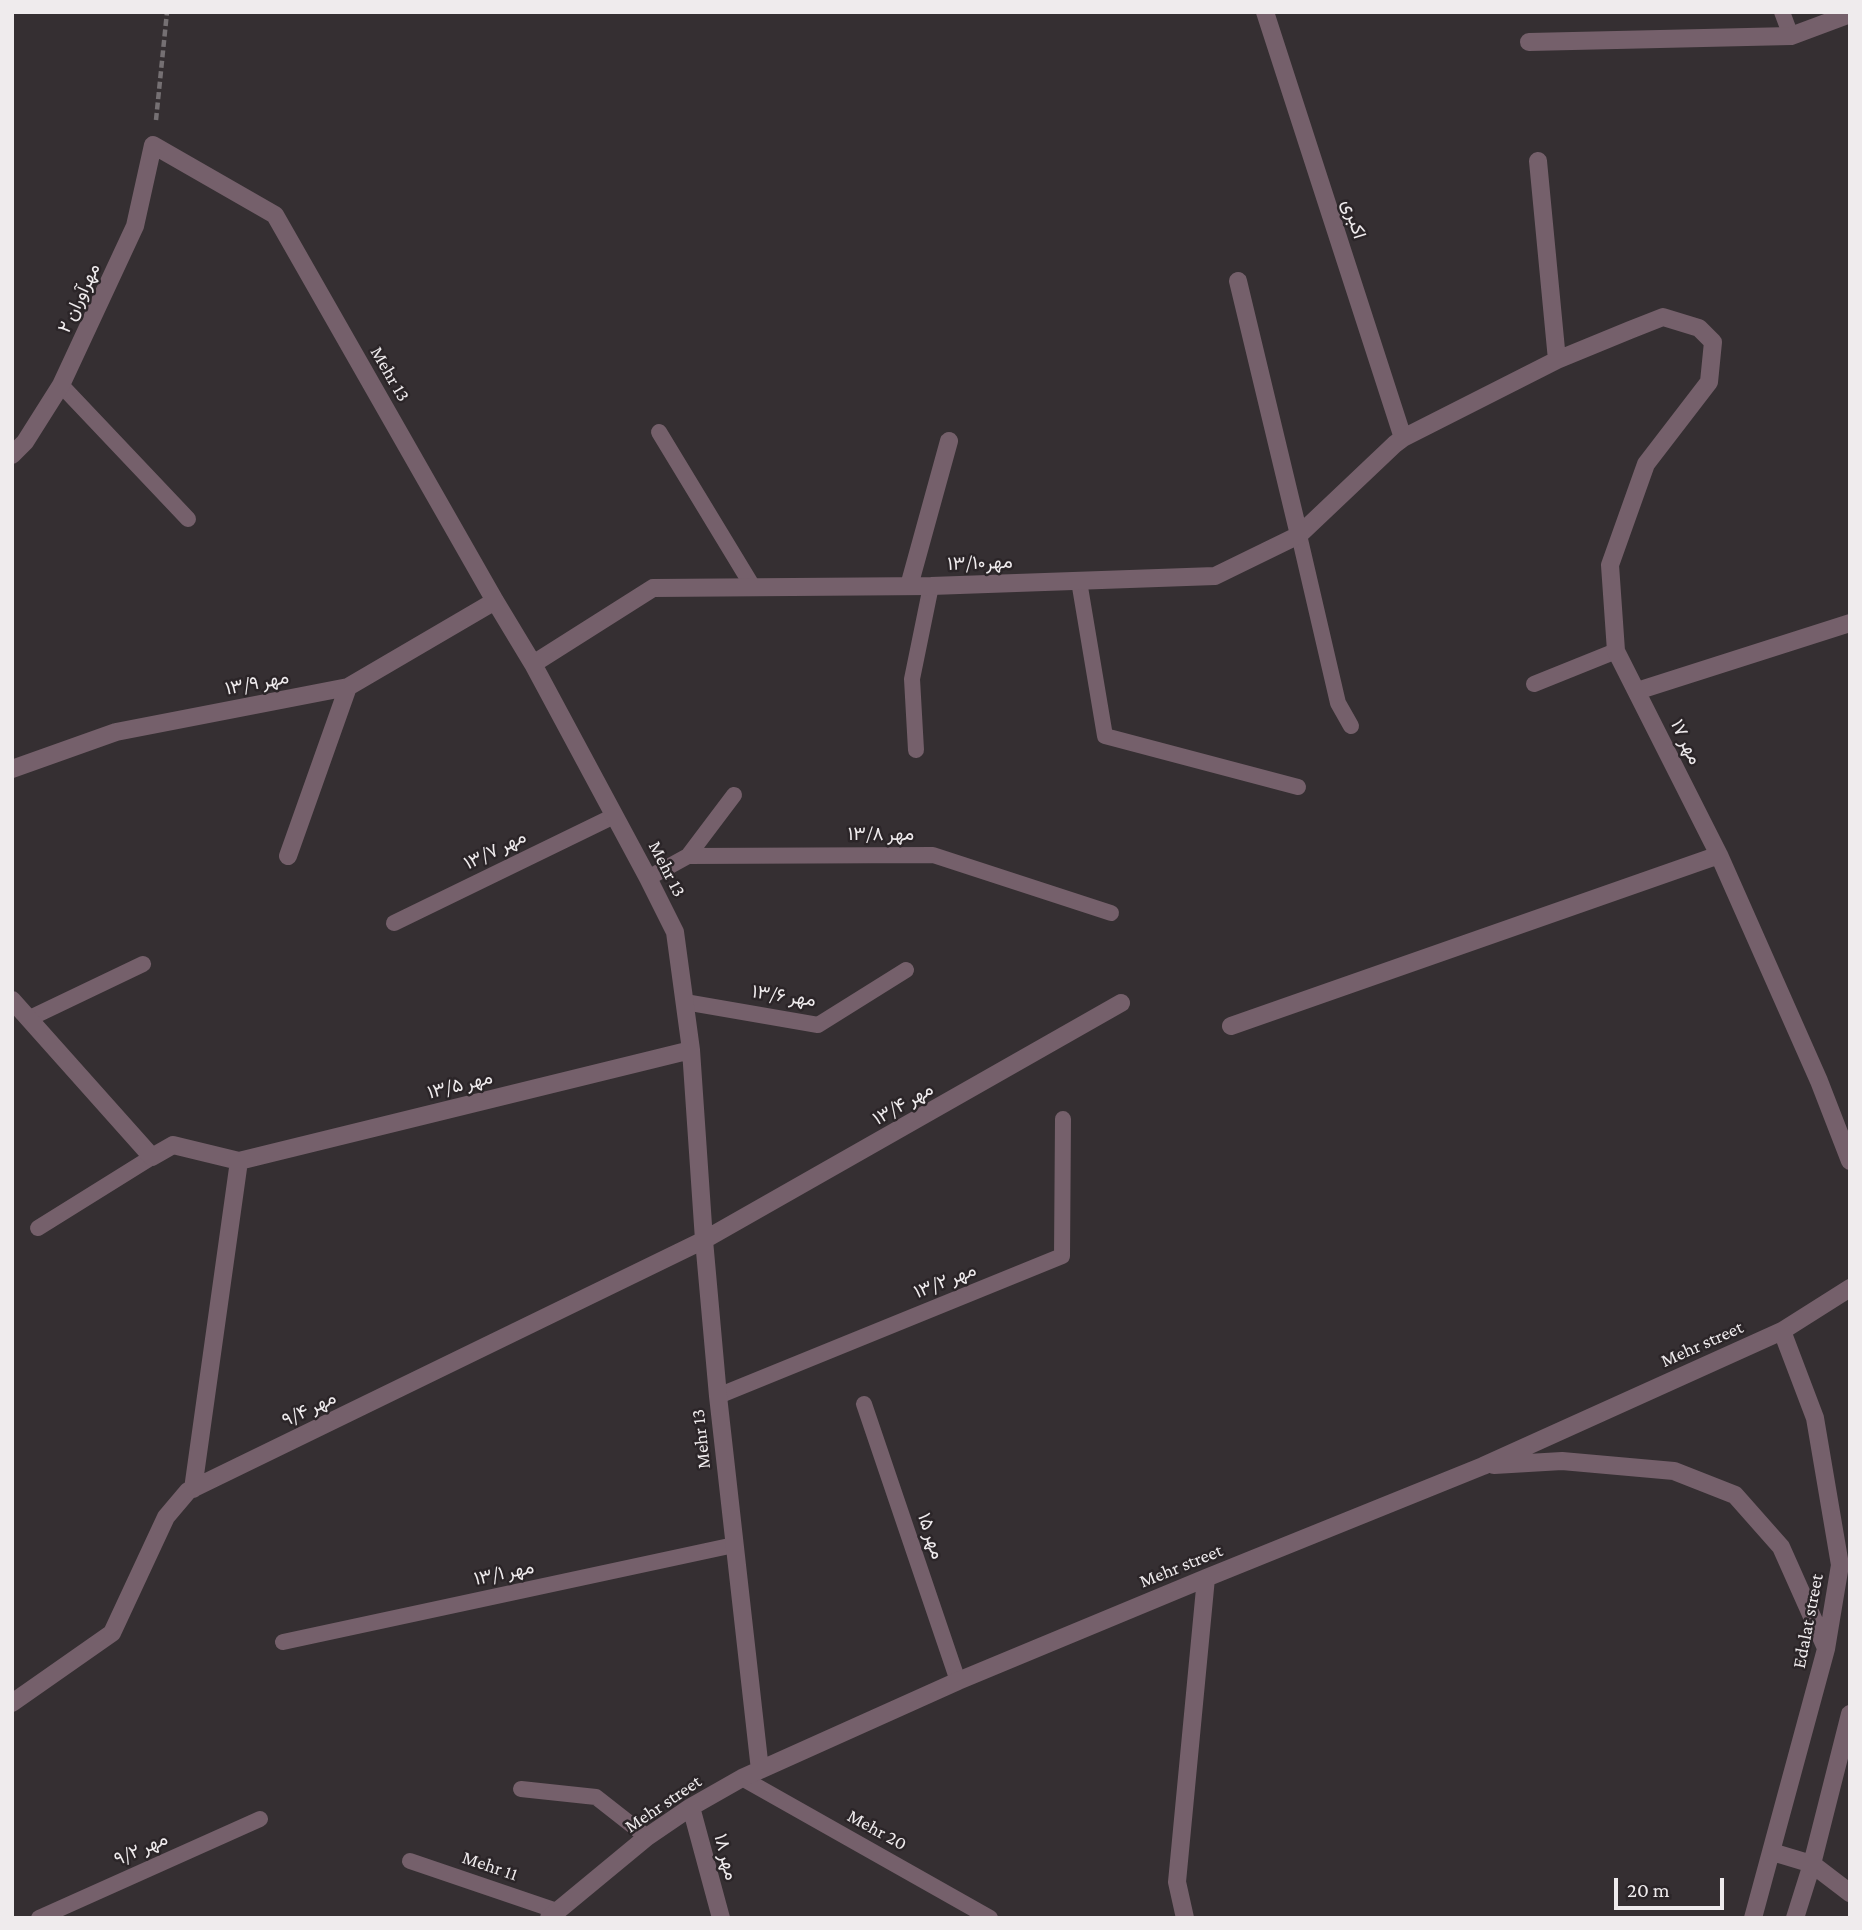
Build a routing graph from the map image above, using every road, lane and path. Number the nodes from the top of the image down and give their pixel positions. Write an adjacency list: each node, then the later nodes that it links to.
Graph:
1 (167, 12): 7 (path)
2 (1265, 12): 14 (street, اکبری)
3 (1782, 12): 5 (lane)
4 (1850, 14): 5 (street)
5 (1791, 36): 6 (street)
6 (1529, 42)
7 (153, 145): 12 (street, مهرآوران ۲); 23 (street, Mehr 13)
8 (1538, 161): 11 (street)
9 (1238, 281): 18 (street)
10 (1713, 342): 11 (street, مهر۱۳/۱۰); 25 (street, مهر ۱۷)
11 (1557, 360): 14 (street, مهر۱۳/۱۰)
12 (61, 385): 16 (street, مهرآوران ۲); 17 (lane)
13 (659, 432): 22 (lane)
14 (1403, 439): 18 (street, مهر۱۳/۱۰)
15 (949, 441): 20 (street)
16 (12, 455)
17 (188, 519)
18 (1299, 536): 19 (street, مهر۱۳/۱۰); 30 (lane)
19 (1079, 581): 21 (street, مهر۱۳/۱۰); 33 (lane)
20 (909, 586): 21 (street, مهر۱۳/۱۰); 22 (street, مهر۱۳/۱۰)
21 (931, 586): 31 (lane)
22 (753, 587): 26 (street, مهر۱۳/۱۰)
23 (495, 601): 26 (street, Mehr 13); 28 (street, مهر ۱۳/۹)
24 (1850, 623): 29 (street)
25 (1616, 651): 27 (lane); 29 (street, مهر ۱۷)
26 (533, 664): 35 (street, Mehr 13)
27 (1534, 684)
28 (348, 687): 32 (street, مهر ۱۳/۹); 36 (street)
29 (1637, 691): 38 (street, مهر ۱۷)
30 (1351, 726)
31 (916, 750)
32 (12, 769)
33 (1298, 787)
34 (734, 795): 37 (lane)
35 (614, 816): 39 (street, Mehr 13); 41 (lane, مهر ۱۳/۷)
36 (288, 856)
37 (688, 856): 39 (lane, مهر ۱۳/۸); 40 (lane, مهر ۱۳/۸)
38 (1719, 856): 48 (street); 53 (street, مهر ۱۷)
39 (648, 878): 45 (street, Mehr 13)
40 (1111, 913)
41 (394, 923)
42 (144, 964): 47 (lane)
43 (906, 970): 45 (lane, مهر ۱۳/۶)
44 (12, 1000): 47 (street)
45 (685, 1002): 49 (street, Mehr 13)
46 (1121, 1003): 55 (street, مهر ۱۳/۴)
47 (28, 1019): 51 (street)
48 (1231, 1026)
49 (691, 1050): 52 (street, مهر ۱۳/۵); 55 (street, Mehr 13)
50 (1063, 1119): 58 (lane, مهر ۱۳/۲)
51 (152, 1157): 52 (street); 54 (lane)
52 (239, 1161): 61 (street)
53 (1850, 1161)
54 (38, 1228)
55 (704, 1240): 58 (street, Mehr 13); 61 (street, مهر ۹/۴)
56 (1850, 1287): 57 (street, Mehr street)
57 (1782, 1331): 60 (street, Mehr street); 65 (street, Edalat street)
58 (718, 1396): 62 (street, Mehr 13)
59 (864, 1404): 66 (lane, مهر ۱۵)
60 (1483, 1466): 63 (street, Mehr street); 65 (street)
61 (193, 1489): 67 (street, مهر ۹/۴)
62 (734, 1545): 64 (lane, مهر ۱۳/۱); 69 (street, Mehr 13)
63 (1206, 1578): 66 (street, Mehr street); 83 (street)
64 (283, 1642)
65 (1826, 1649): 75 (street, Edalat street)
66 (958, 1681): 69 (street, Mehr street)
67 (12, 1703)
68 (1850, 1714): 77 (street)
69 (760, 1770): 70 (street, Mehr street)
70 (743, 1778): 72 (street, Mehr street); 82 (lane, Mehr 20)
71 (521, 1789): 74 (lane)
72 (691, 1807): 74 (street, Mehr street); 81 (street, مهر ۱۸)
73 (260, 1819): 80 (lane, مهر ۹/۲)
74 (647, 1837): 79 (street, Mehr street)
75 (1772, 1852): 77 (street); 84 (street, Edalat street)
76 (410, 1861): 79 (lane, Mehr 11)
77 (1812, 1864): 78 (street); 85 (street)
78 (1850, 1893)
79 (553, 1914)
80 (39, 1918)
81 (721, 1918)
82 (990, 1918)
83 (1185, 1918)
84 (1753, 1918)
85 (1795, 1918)

